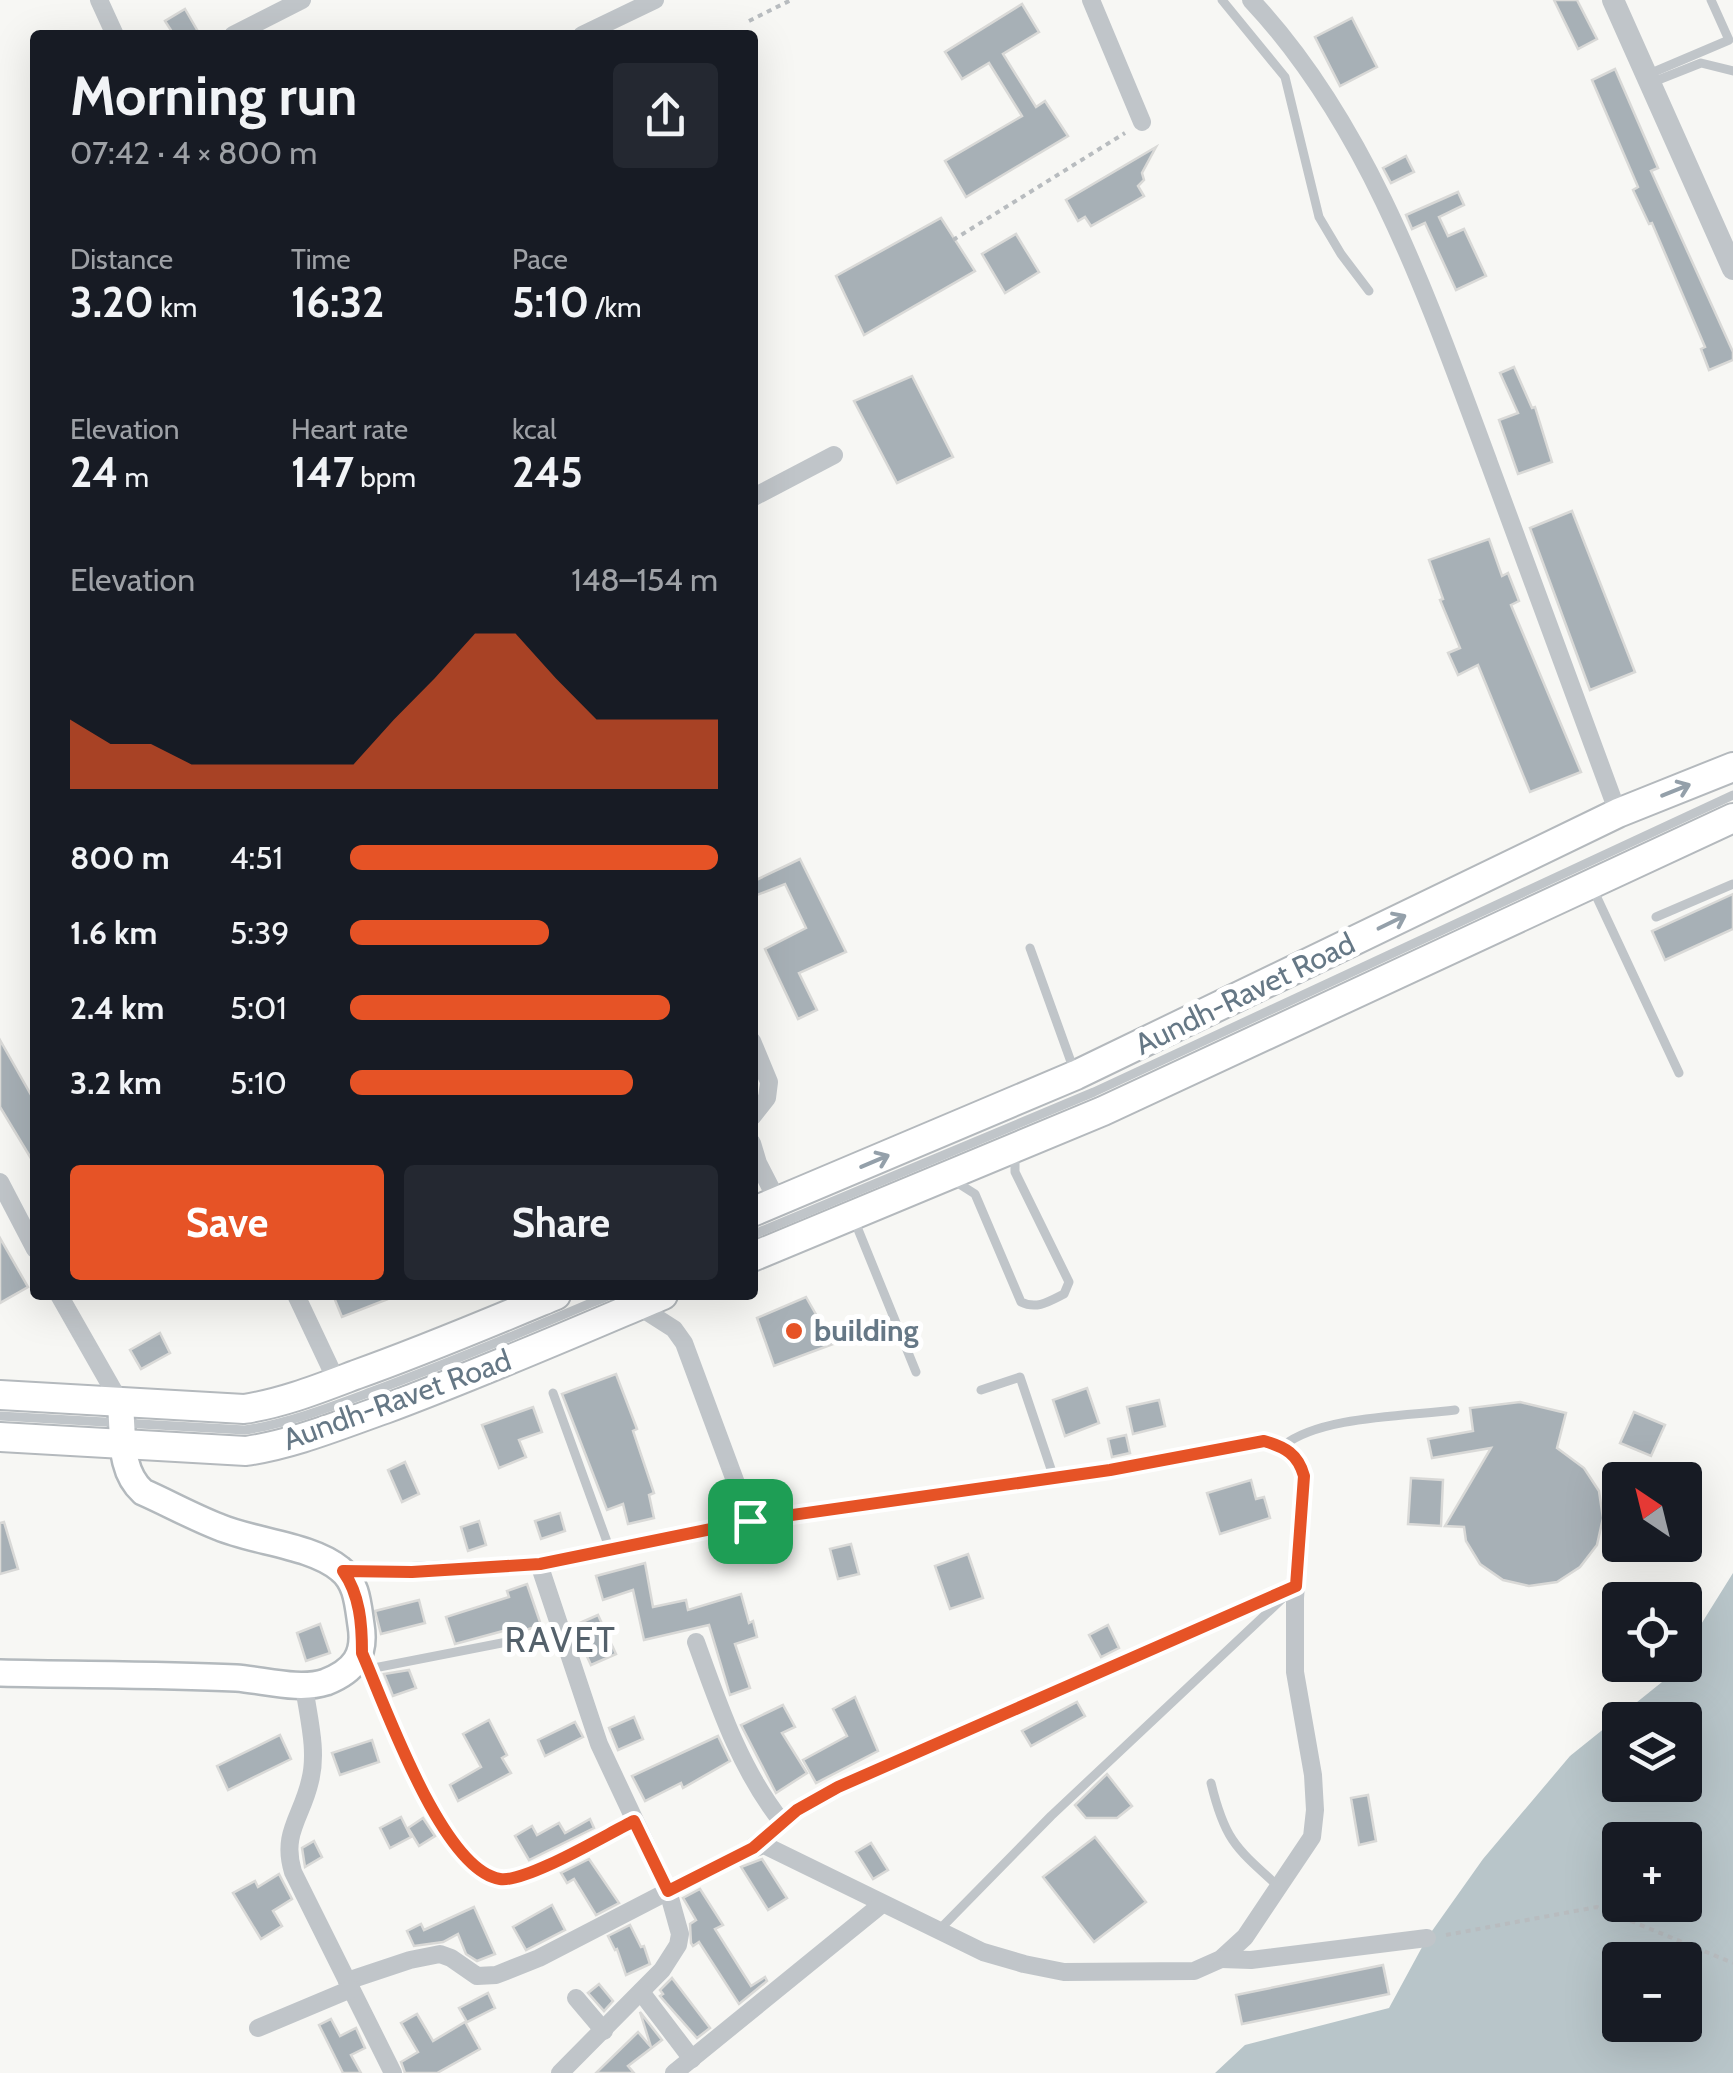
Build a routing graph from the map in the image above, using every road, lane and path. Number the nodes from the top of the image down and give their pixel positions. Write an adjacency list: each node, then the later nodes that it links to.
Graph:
1 (99, 0): 11 (street)
2 (302, 0): 12 (street)
3 (655, 0): 13 (street)
4 (791, 0): 10 (path)
5 (1091, 0): 16 (street)
6 (1222, 0): 19 (lane)
7 (1250, 0): 24 (street)
8 (1612, 0): 15 (street)
9 (1711, 0): 15 (lane)
10 (749, 21)
11 (115, 30)
12 (242, 30)
13 (592, 30)
14 (1733, 71): 15 (lane)
15 (1649, 79): 18 (street)
16 (1142, 122): 17 (path)
17 (954, 240)
18 (1733, 269)
19 (1370, 291)
20 (834, 455): 21 (street)
21 (758, 495)
22 (1733, 767): 24 (main road, Aundh-Ravet Road, one-way to 22)
23 (1733, 795): 40 (lane)
24 (1618, 813): 32 (main road, Aundh-Ravet Road, one-way to 24)
25 (1733, 818): 26 (main road, Aundh-Ravet Road)
26 (1591, 884): 31 (lane); 34 (main road, Aundh-Ravet Road)
27 (1733, 884): 28 (lane)
28 (1656, 917)
29 (1030, 948): 32 (lane)
30 (758, 1056): 33 (street)
31 (1679, 1073)
32 (1076, 1076): 38 (main road, Aundh-Ravet Road, one-way to 32)
33 (758, 1109)
34 (1015, 1147): 36 (main road, Aundh-Ravet Road); 36 (lane)
35 (758, 1163): 38 (street)
36 (943, 1177): 39 (main road, Aundh-Ravet Road)
37 (0, 1182): 41 (street)
38 (765, 1207)
39 (852, 1215): 42 (main road, Aundh-Ravet Road); 48 (lane)
40 (758, 1232)
41 (30, 1239)
42 (758, 1254)
43 (61, 1300): 55 (street)
44 (298, 1300): 49 (street)
45 (544, 1300): 49 (main road, Aundh-Ravet Road)
46 (598, 1300): 55 (lane)
47 (650, 1300): 55 (main road, Aundh-Ravet Road); 59 (street)
48 (916, 1372)
49 (337, 1382): 55 (main road, Aundh-Ravet Road)
50 (980, 1390): 58 (lane)
51 (554, 1393): 60 (lane)
52 (0, 1395): 55 (main road, Aundh-Ravet Road)
53 (1455, 1410): 57 (lane)
54 (0, 1416): 55 (lane)
55 (121, 1423): 56 (main road, Aundh-Ravet Road); 62 (main road)
56 (0, 1437)
57 (1284, 1446): 58 (street); 63 (street)
58 (1054, 1478): 59 (street)
59 (750, 1521): 60 (street)
60 (610, 1550): 61 (street)
61 (540, 1564): 62 (street); 70 (street)
62 (343, 1571): 66 (main road)
63 (1296, 1586): 71 (street); 73 (street); 76 (lane)
64 (512, 1641): 66 (lane)
65 (696, 1642): 71 (street)
66 (365, 1661): 68 (main road); 70 (street)
67 (0, 1674): 68 (main road)
68 (304, 1686): 80 (street)
69 (1211, 1783): 73 (lane)
70 (634, 1821): 74 (street)
71 (782, 1822): 72 (street)
72 (753, 1848): 74 (street); 75 (street)
73 (1280, 1887): 78 (street)
74 (668, 1891): 80 (street); 81 (street)
75 (882, 1904): 76 (street); 85 (street)
76 (940, 1929): 78 (street)
77 (1427, 1938): 78 (street); 79 (path)
78 (1220, 1959)
79 (1733, 1963)
80 (350, 1985): 83 (street); 86 (street)
81 (641, 1992): 84 (street); 85 (street)
82 (576, 1998): 84 (street)
83 (258, 2028)
84 (604, 2031): 87 (street)
85 (692, 2059): 88 (street)
86 (394, 2073)
87 (560, 2073)
88 (674, 2073)

